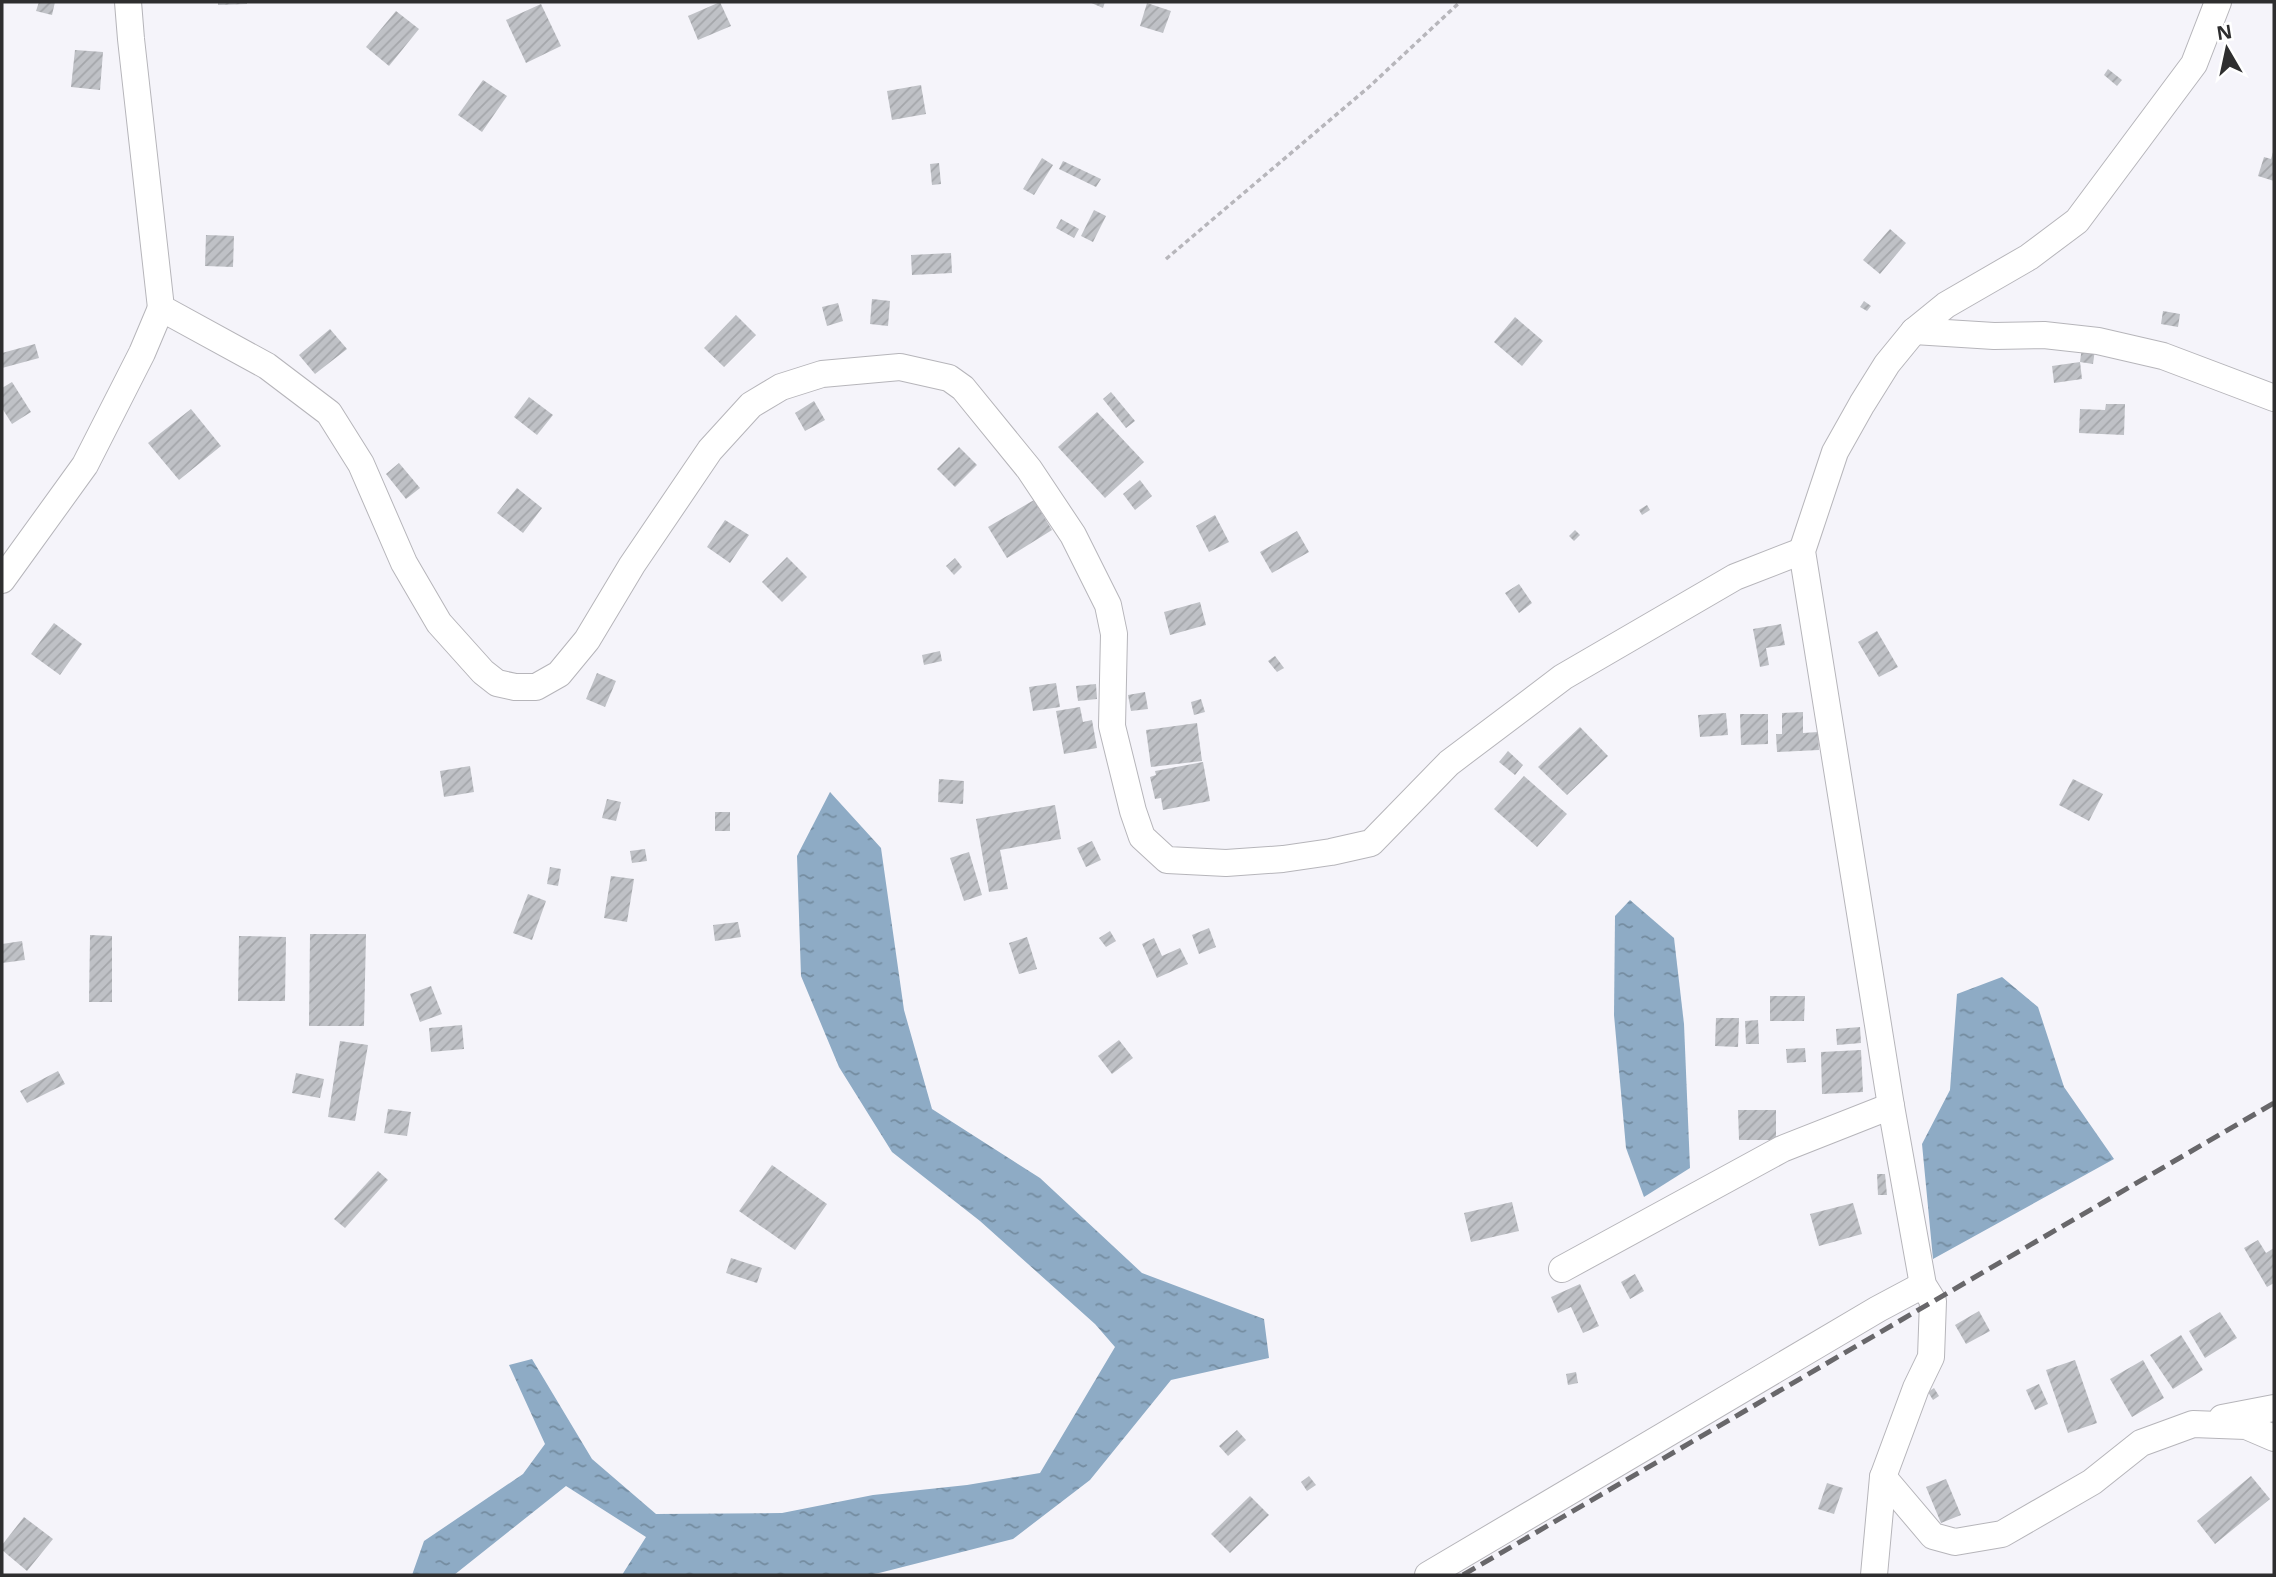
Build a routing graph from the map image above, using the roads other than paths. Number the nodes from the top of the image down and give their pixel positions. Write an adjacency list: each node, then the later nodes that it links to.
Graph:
1 (128, 2): 3 (street)
2 (2218, 2): 4 (street)
3 (162, 307): 6 (street); 7 (street)
4 (1914, 331): 5 (street); 6 (street)
5 (2274, 398)
6 (1802, 551): 8 (street)
7 (2, 580)
8 (1891, 1106): 9 (street); 10 (street)
9 (1562, 1269)
10 (1923, 1285): 14 (street); 15 (street)
11 (2274, 1408): 12 (street)
12 (2193, 1424): 13 (street); 14 (street)
13 (2274, 1438)
14 (1883, 1477): 16 (street)
15 (1428, 1575)
16 (1874, 1575)

